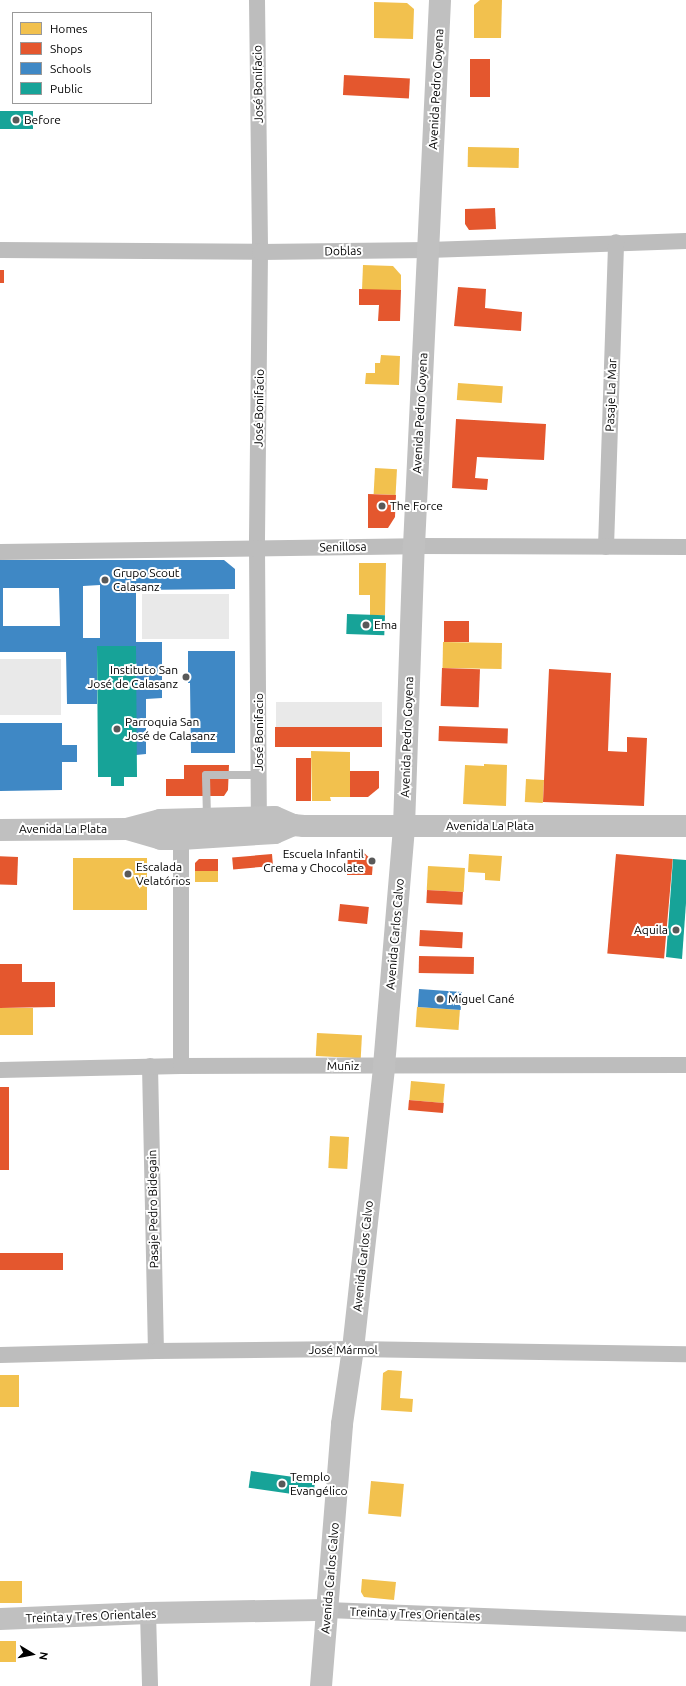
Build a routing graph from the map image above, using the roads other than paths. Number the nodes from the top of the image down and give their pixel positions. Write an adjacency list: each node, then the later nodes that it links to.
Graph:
1 (257, 0): 7 (street, José Bonifacio)
2 (440, 0): 6 (main road, Avenida Pedro Goyena)
3 (686, 241): 4 (street, Doblas)
4 (616, 242): 6 (street, Doblas); 11 (street, Pasaje La Mar)
5 (0, 250): 7 (street, Doblas)
6 (428, 250): 7 (street, Doblas); 8 (main road, Avenida Pedro Goyena)
7 (260, 252): 10 (street, José Bonifacio)
8 (414, 546): 10 (street, Senillosa); 11 (street, Senillosa); 17 (main road, Avenida Pedro Goyena)
9 (686, 547): 11 (street, Senillosa)
10 (257, 548): 12 (street, Senillosa); 13 (street, José Bonifacio)
11 (606, 548)
12 (0, 552)
13 (259, 775): 14 (street, José Bonifacio); 15 (lane)
14 (259, 817): 15 (main road, Avenida La Plata); 16 (main road, Avenida La Plata); 21 (main road)
15 (207, 819): 19 (main road, Avenida La Plata)
16 (293, 826): 17 (main road, Avenida La Plata); 21 (main road, Avenida La Plata)
17 (404, 826): 18 (main road, Avenida La Plata); 24 (main road, Avenida Carlos Calvo)
18 (686, 826)
19 (127, 829): 20 (main road, Avenida La Plata); 21 (main road, Avenida La Plata)
20 (0, 830)
21 (189, 839): 23 (street)
22 (150, 1066): 23 (street, Muñiz); 26 (street, Muñiz); 28 (street, Pasaje Pedro Bidegain)
23 (181, 1066): 24 (street, Muñiz)
24 (384, 1066): 25 (street, Muñiz); 27 (main road, Avenida Carlos Calvo)
25 (686, 1066)
26 (0, 1070)
27 (352, 1349): 28 (street, José Mármol); 29 (street, José Mármol); 31 (main road, Avenida Carlos Calvo)
28 (156, 1351): 30 (street, José Mármol)
29 (686, 1354)
30 (0, 1355)
31 (320, 1610): 32 (main road, Treinta y Tres Orientales); 34 (street, Treinta y Tres Orientales); 36 (main road, Avenida Carlos Calvo)
32 (148, 1613): 33 (main road, Treinta y Tres Orientales); 35 (street)
33 (0, 1619)
34 (686, 1624)
35 (150, 1686)
36 (321, 1686)

